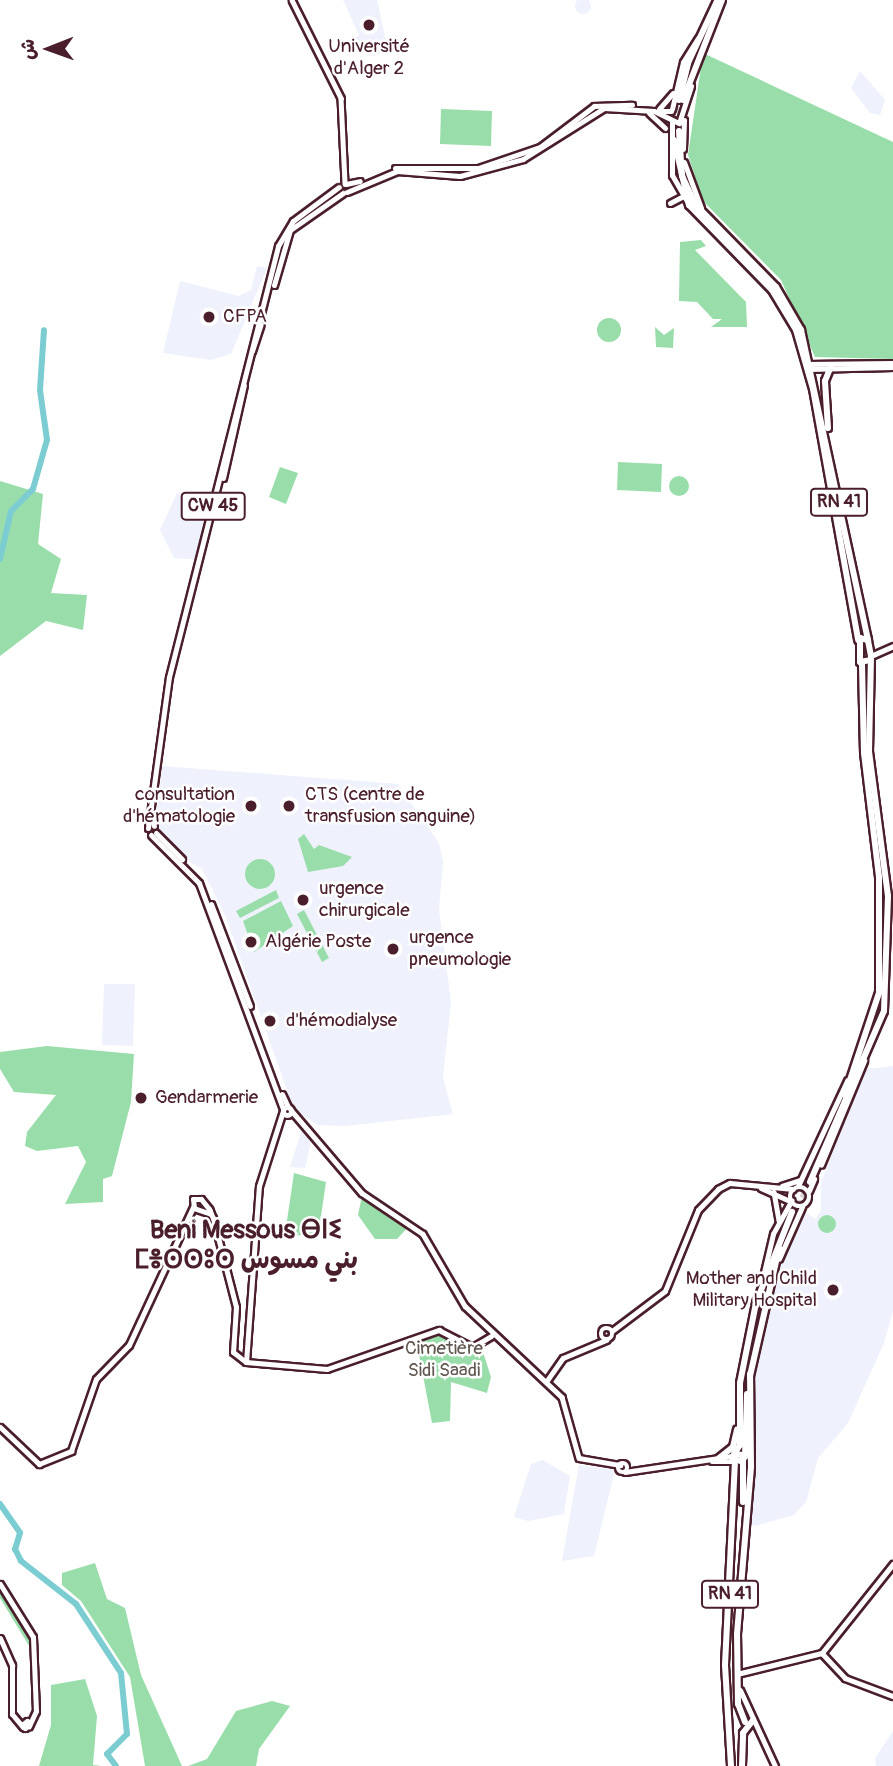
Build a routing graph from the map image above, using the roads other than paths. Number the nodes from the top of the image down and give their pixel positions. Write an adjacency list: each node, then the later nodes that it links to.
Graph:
1 (292, 0): 12 (main road)
2 (720, 0): 3 (highway)
3 (702, 37): 4 (main road); 5 (highway); 9 (main road)
4 (677, 84): 7 (main road); 8 (main road)
5 (681, 100)
6 (640, 109): 8 (main road); 10 (main road); 11 (main road)
7 (652, 110): 8 (main road); 11 (main road, CW 45)
8 (671, 115): 9 (main road); 9 (main road); 13 (main road)
9 (685, 117): 16 (main road)
10 (666, 128)
11 (510, 161): 12 (main road, CW 45)
12 (343, 188): 30 (main road, CW 45)
13 (682, 197): 14 (main road); 15 (main road)
14 (670, 203)
15 (689, 205): 16 (highway, RN 41); 18 (highway, RN 41)
16 (708, 220): 18 (highway, RN 41)
17 (893, 365): 18 (main road); 19 (main road)
18 (810, 366): 19 (main road); 20 (highway, RN 41); 21 (highway, RN 41)
19 (831, 366): 20 (highway)
20 (828, 444): 22 (highway, RN 41)
21 (858, 640): 22 (highway); 26 (highway)
22 (869, 643): 24 (main road); 25 (highway)
23 (893, 646): 24 (main road)
24 (883, 649): 25 (main road)
25 (871, 658): 26 (highway); 28 (highway)
26 (862, 663): 27 (highway)
27 (879, 877): 28 (highway); 29 (highway)
28 (888, 938): 29 (highway)
29 (861, 1060): 31 (highway)
30 (286, 1111): 42 (main road); 45 (main road)
31 (807, 1181): 32 (main road); 33 (main road); 34 (main road)
32 (796, 1188): 33 (main road); 34 (main road); 35 (main road)
33 (774, 1189): 35 (main road); 38 (main road); 41 (main road)
34 (809, 1191): 36 (main road)
35 (790, 1201): 36 (main road); 37 (main road)
36 (802, 1207): 37 (main road)
37 (793, 1212): 38 (main road); 39 (highway, RN 41)
38 (779, 1223): 39 (main road)
39 (764, 1283): 46 (highway, RN 41); 48 (highway, RN 41)
40 (601, 1333): 41 (main road); 43 (main road); 44 (main road)
41 (612, 1334): 43 (main road)
42 (491, 1336): 45 (main road); 47 (main road)
43 (606, 1340): 44 (main road)
44 (592, 1345): 47 (main road)
45 (246, 1362): 49 (main road)
46 (750, 1374): 51 (highway, RN 41); 55 (highway)
47 (546, 1382): 53 (main road)
48 (738, 1410): 50 (highway); 51 (highway, RN 41)
49 (0, 1427)
50 (719, 1458): 51 (main road); 52 (main road)
51 (737, 1459): 52 (main road); 55 (highway, RN 41); 63 (highway, RN 41)
52 (694, 1464): 54 (main road)
53 (622, 1467): 54 (main road); 54 (main road)
54 (643, 1472)
55 (744, 1518): 60 (highway, RN 41)
56 (893, 1564): 59 (main road)
57 (0, 1584): 58 (main road)
58 (0, 1637)
59 (822, 1653): 60 (main road); 61 (main road)
60 (737, 1676): 62 (highway, RN 41)
61 (893, 1696)
62 (746, 1726): 63 (highway); 63 (highway); 64 (main road); 64 (main road); 66 (highway, RN 41)
63 (730, 1727): 65 (highway, RN 41)
64 (762, 1735): 67 (main road)
65 (731, 1766)
66 (743, 1766)
67 (775, 1766)

